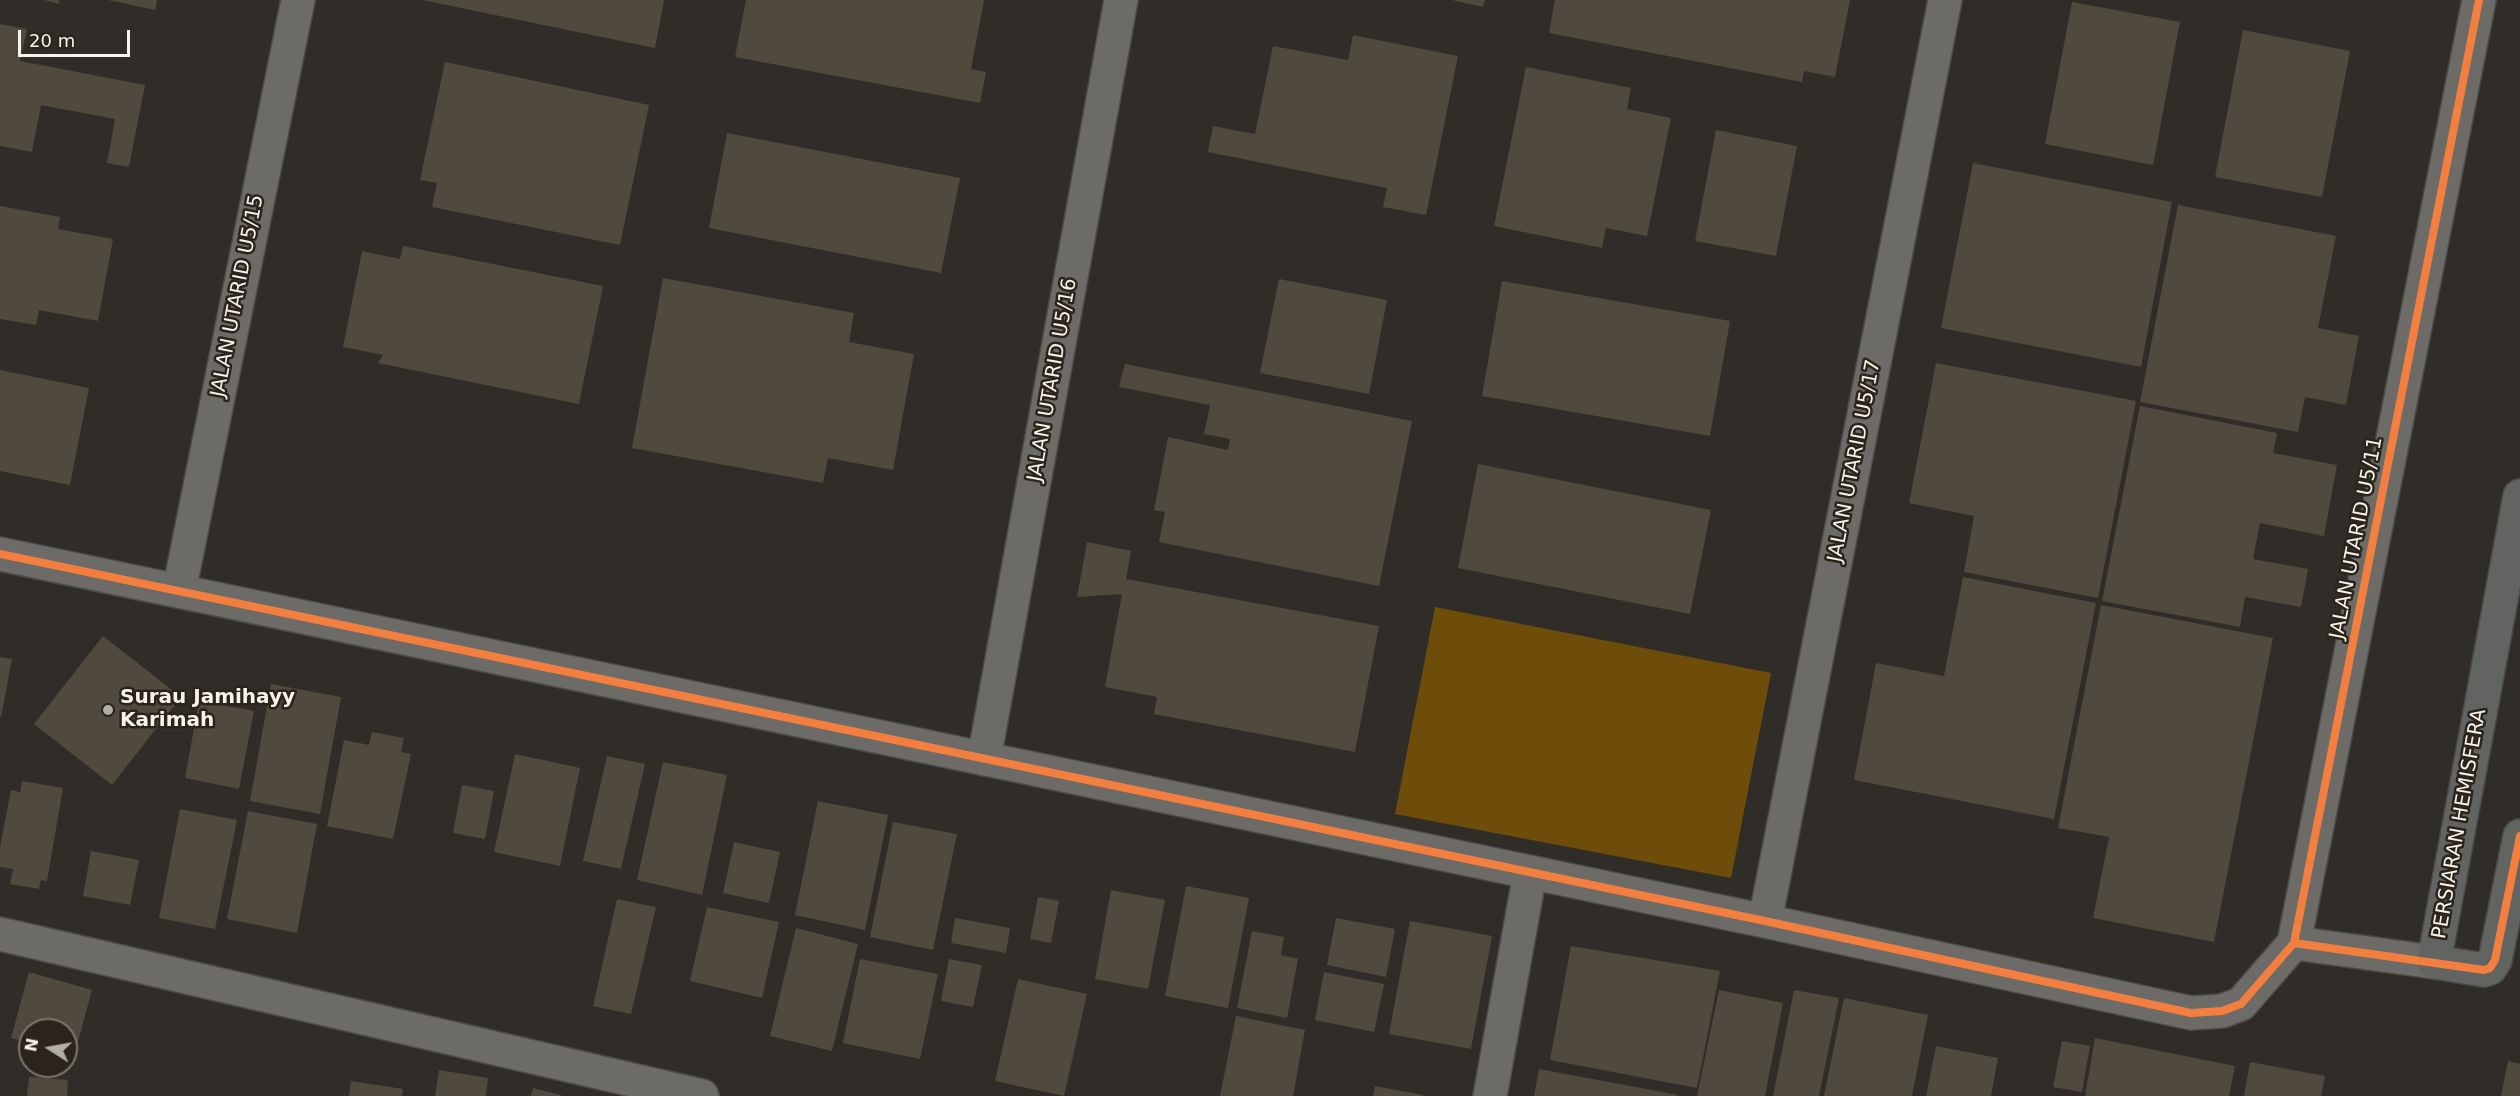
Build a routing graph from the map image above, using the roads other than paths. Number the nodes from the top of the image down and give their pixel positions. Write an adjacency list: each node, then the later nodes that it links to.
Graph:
1 (298, 0): 7 (street, JALAN UTARID U5/15)
2 (1121, 0): 8 (street, JALAN UTARID U5/16)
3 (1945, 0): 11 (street, JALAN UTARID U5/17)
4 (2479, 0): 13 (street, JALAN UTARID U5/11)
5 (2520, 496): 14 (street, PERSIARAN HEMISFERA)
6 (0, 554): 7 (street)
7 (179, 591): 8 (street)
8 (984, 759): 10 (street)
9 (2520, 836): 14 (street, PERSIARAN HEMISFERA)
10 (1530, 873): 11 (street); 16 (street)
11 (1765, 921): 13 (street)
12 (0, 934): 15 (street)
13 (2294, 943): 14 (street)
14 (2434, 962)
15 (702, 1096)
16 (1490, 1096)

